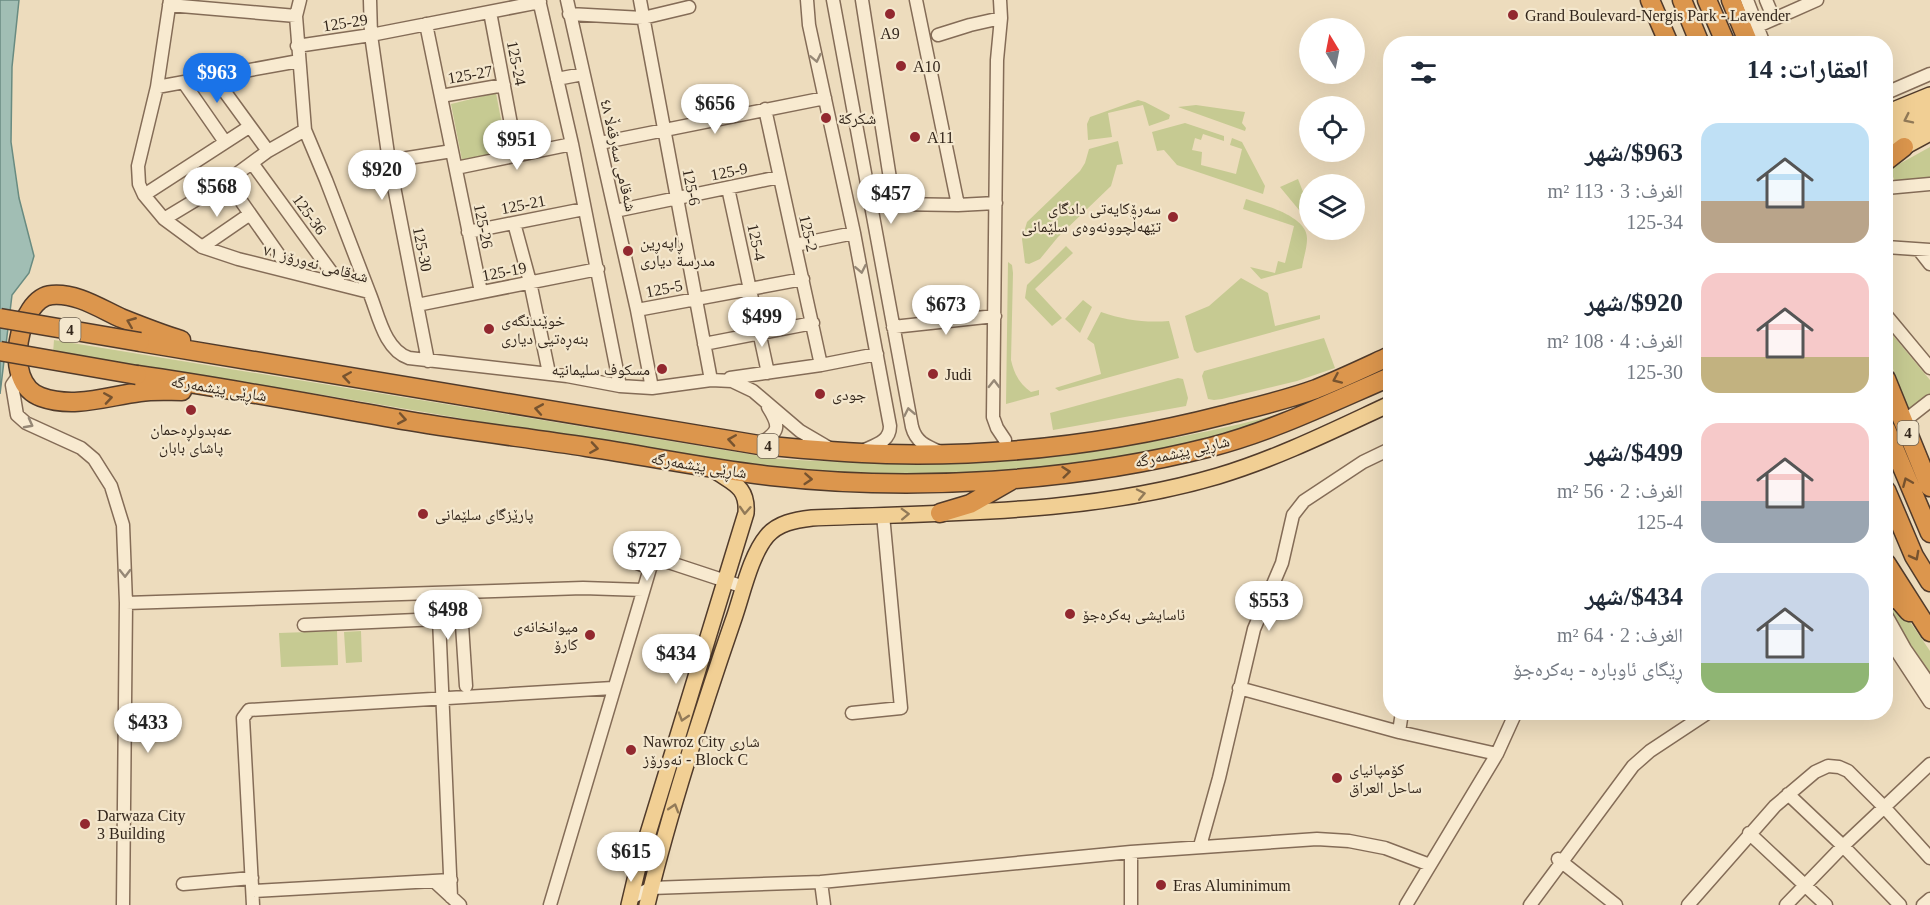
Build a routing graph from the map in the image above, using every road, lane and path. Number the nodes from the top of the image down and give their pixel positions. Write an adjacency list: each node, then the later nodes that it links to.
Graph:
1 (300, 0): 22 (street)
2 (370, 0): 28 (street, 125-30)
3 (567, 0): 21 (street, شەقامی سەرقەڵا ٤٨)
4 (640, 0): 23 (street, 125-6)
5 (807, 0): 47 (street, one-way to 47)
6 (833, 0): 79 (street)
7 (862, 0): 78 (street)
8 (916, 0): 80 (street)
9 (1000, 0): 24 (street)
10 (1650, 0): 30 (highway)
11 (1682, 0): 31 (highway)
12 (1707, 0): 32 (highway)
13 (1731, 0): 33 (highway)
14 (1747, 0): 27 (street)
15 (1766, 0): 25 (street)
16 (1817, 0): 25 (street)
17 (539, 1): 20 (street, 125-29); 40 (street)
18 (170, 2): 22 (street); 43 (street, شەقامی نەورۆز ٧١)
19 (689, 7): 23 (street)
20 (490, 12): 26 (street, 125-29); 42 (street, 125-24)
21 (569, 14): 23 (street); 37 (street, شەقامی سەرقەڵا ٤٨)
22 (296, 16): 35 (street)
23 (643, 18): 55 (street, 125-6)
24 (1001, 18): 29 (street); 77 (street)
25 (1774, 19): 27 (street)
26 (426, 24): 28 (street, 125-29); 46 (street, 125-26)
27 (1758, 26): 34 (street)
28 (371, 35): 35 (street, 125-29); 67 (street, 125-30)
29 (938, 35)
30 (1666, 36)
31 (1697, 36)
32 (1723, 36)
33 (1746, 36)
34 (1761, 36)
35 (297, 46): 36 (street)
36 (299, 61): 39 (street); 54 (street)
37 (583, 74): 40 (street); 59 (street, شەقامی سەرقەڵا ٤٨)
38 (1930, 74): 44 (street)
39 (214, 77): 41 (street); 53 (street)
40 (557, 79): 60 (street)
41 (184, 83): 43 (street); 58 (street)
42 (504, 85): 46 (street, 125-27); 65 (street, 125-24)
43 (157, 87): 75 (street, شەقامی نەورۆز ٧١)
44 (1893, 90)
45 (1930, 94): 50 (main road)
46 (441, 96): 63 (street, 125-26)
47 (825, 98): 49 (street); 87 (street)
48 (1930, 108): 52 (main road, one-way to 52)
49 (765, 109): 55 (street); 70 (street, 125-2)
50 (1893, 110)
51 (1930, 122): 57 (main road)
52 (1893, 126)
53 (249, 127): 58 (street); 62 (street)
54 (304, 130): 62 (street); 99 (street)
55 (664, 130): 59 (street); 76 (street, 125-6)
56 (1930, 133): 61 (main road)
57 (1893, 140)
58 (225, 142): 75 (street)
59 (600, 142): 82 (street, شەقامی سەرقەڵا ٤٨)
60 (572, 144): 65 (street); 81 (street)
61 (1904, 147): 64 (main road); 66 (highway)
62 (268, 151): 68 (street)
63 (452, 151): 67 (street); 69 (street, 125-26)
64 (1893, 153)
65 (517, 156): 69 (street)
66 (1893, 156)
67 (389, 161): 102 (street, 125-30)
68 (252, 163): 71 (street); 97 (street, 125-36)
69 (456, 168): 86 (street, 125-26)
70 (779, 177): 74 (street, 125-9); 88 (street, 125-2)
71 (227, 181): 83 (street); 84 (street)
72 (1930, 184): 73 (street)
73 (1893, 187)
74 (728, 188): 76 (street, 125-9); 98 (street, 125-4)
75 (144, 195): 84 (street, شەقامی نەورۆز ٧١)
76 (677, 198): 82 (street, 125-9); 101 (street, 125-6)
77 (996, 203): 80 (street); 104 (street)
78 (894, 204): 79 (street); 80 (street)
79 (872, 205): 108 (street)
80 (958, 205)
81 (584, 209): 85 (street, 125-21); 93 (street)
82 (615, 211): 103 (street, شەقامی سەرقەڵا ٤٨)
83 (250, 214): 89 (street); 94 (street)
84 (164, 219): 89 (street, شەقامی نەورۆز ٧١)
85 (514, 223): 86 (street, 125-21); 96 (street)
86 (468, 232): 100 (street, 125-26)
87 (854, 233): 88 (street); 112 (street, one-way to 112)
88 (795, 244): 95 (street, 125-2)
89 (202, 247): 94 (street, شەقامی نەورۆز ٧١)
90 (1893, 248): 91 (street)
91 (1924, 250): 92 (street)
92 (1930, 264)
93 (598, 269): 96 (street, 125-19); 125 (street)
94 (291, 272): 97 (street, شەقامی نەورۆز ٧١)
95 (803, 279): 98 (street, 125-5); 106 (street, 125-2)
96 (530, 282): 100 (street, 125-19); 119 (street)
97 (340, 284): 99 (street, شەقامی نەورۆز ٧١)
98 (750, 289): 101 (street, 125-5); 109 (street, 125-4)
99 (369, 292): 115 (street, شەقامی نەورۆز ٧١)
100 (481, 292): 102 (street, 125-19)
101 (696, 298): 103 (street, 125-5); 110 (street, 125-6)
102 (417, 305): 115 (street, 125-30)
103 (637, 310): 126 (street, شەقامی سەرقەڵا ٤٨)
104 (995, 316): 108 (street); 136 (street, one-way to 104)
105 (0, 318): 114 (highway, شاڕێی پێشمەرگە / 4, bridge)
106 (813, 323): 109 (street); 116 (street, 125-2)
107 (1893, 323): 117 (street)
108 (893, 327): 118 (street)
109 (759, 333): 110 (street); 120 (street, 125-4)
110 (704, 344): 123 (street, 125-6)
111 (0, 351): 128 (highway, شاڕێی پێشمەرگە / 4, bridge)
112 (878, 354): 116 (street); 121 (street)
113 (1383, 359): 131 (highway, شاڕێی پێشمەرگە / 4, one-way to 131)
114 (246, 361): 122 (highway, one-way to 122); 137 (highway, شاڕێی پێشمەرگە / 4, one-way to 114)
115 (428, 361): 119 (street, شەقامی نەورۆز ٧١)
116 (821, 365): 120 (street)
117 (1930, 368)
118 (901, 371): 121 (street); 139 (street, one-way to 118)
119 (549, 373): 125 (street, شەقامی نەورۆز ٧١)
120 (762, 374): 123 (street); 129 (street)
121 (881, 374): 142 (street)
122 (19, 375): 128 (highway, one-way to 128); 159 (street, one-way to 159)
123 (716, 379): 126 (street, شەقامی نەورۆز ٧١); 129 (street, شەقامی نەورۆز ٧١)
124 (1383, 380): 134 (highway, شاڕێی پێشمەرگە)
125 (620, 386): 126 (street, شەقامی نەورۆز ٧١)
126 (652, 388)
127 (1383, 389): 134 (highway)
128 (240, 391): 143 (highway, شاڕێی پێشمەرگە / 4, one-way to 143)
129 (758, 395): 137 (street); 140 (street, شەقامی نەورۆز ٧١)
130 (1893, 397): 135 (highway, 4)
131 (1281, 400): 136 (highway); 139 (highway, شاڕێی پێشمەرگە / 4)
132 (1930, 401): 135 (street)
133 (1383, 407): 147 (main road, one-way to 133)
134 (1284, 422): 144 (highway, شاڕێی پێشمەرگە / 4, one-way to 134)
135 (1903, 422): 145 (highway, 4)
136 (1005, 440): 139 (highway)
137 (759, 445): 140 (highway, شاڕێی پێشمەرگە / 4)
138 (1893, 446): 149 (highway, one-way to 138)
139 (935, 450): 142 (highway, شاڕێی پێشمەرگە / 4)
140 (839, 452): 142 (highway, شاڕێی پێشمەرگە / 4)
141 (1383, 452): 167 (street)
142 (858, 453)
143 (711, 468): 144 (highway, شاڕێی پێشمەرگە / 4, one-way to 144); 153 (main road, one-way to 153)
144 (1023, 477): 147 (highway)
145 (1929, 485)
146 (1893, 506): 154 (highway, one-way to 154)
147 (940, 513): 148 (main road, one-way to 147)
148 (883, 515): 155 (main road); 170 (street)
149 (1930, 533)
150 (636, 559): 151 (street)
151 (656, 563): 153 (street); 156 (street)
152 (1893, 573): 162 (highway)
153 (724, 580): 155 (street); 185 (main road, one-way to 185)
154 (1930, 582)
155 (744, 587): 187 (main road, one-way to 155)
156 (643, 591): 157 (street); 166 (street)
157 (460, 594): 159 (street); 165 (street)
158 (1893, 598): 162 (highway)
159 (130, 603): 200 (street); 201 (street)
160 (304, 625): 168 (street)
161 (1893, 628): 164 (street)
162 (1930, 634)
163 (1893, 646): 169 (street)
164 (1930, 685)
165 (466, 686)
166 (613, 688): 168 (street); 203 (street)
167 (1239, 688): 175 (street); 182 (street)
168 (443, 698): 190 (street); 194 (street)
169 (1930, 702)
170 (852, 713)
171 (1401, 720): 175 (street)
172 (1512, 720): 177 (street)
173 (1689, 720): 176 (street)
174 (1695, 720): 176 (street)
175 (1399, 732): 177 (street)
176 (1671, 734): 188 (street)
177 (1497, 754): 189 (street)
178 (1930, 764): 180 (street)
179 (1788, 794): 180 (street); 181 (street); 183 (street)
180 (1884, 807): 183 (street); 186 (street)
181 (1749, 833): 195 (street); 211 (street)
182 (1200, 846): 184 (street); 189 (street)
183 (1843, 846): 195 (street); 214 (street)
184 (1131, 852): 192 (street); 206 (street)
185 (641, 858): 187 (main road); 196 (street); 199 (main road)
186 (1930, 858)
187 (659, 859): 196 (main road)
188 (1560, 861): 208 (street); 209 (street); 210 (street)
189 (1430, 865): 207 (street)
190 (450, 880): 191 (street); 198 (street)
191 (434, 881): 194 (street); 198 (street)
192 (821, 882): 196 (street); 205 (street)
193 (183, 884): 194 (street)
194 (252, 884): 202 (street)
195 (1805, 884): 212 (street); 213 (street)
196 (651, 888): 199 (street); 204 (main road)
197 (1930, 898): 215 (street)
198 (456, 901)
199 (630, 901)
200 (123, 905)
201 (131, 905)
202 (254, 905)
203 (550, 905)
204 (647, 905)
205 (824, 905)
206 (1131, 905)
207 (1406, 905)
208 (1523, 905)
209 (1530, 905)
210 (1616, 905)
211 (1688, 905)
212 (1786, 905)
213 (1826, 905)
214 (1900, 905)
215 (1923, 905)

